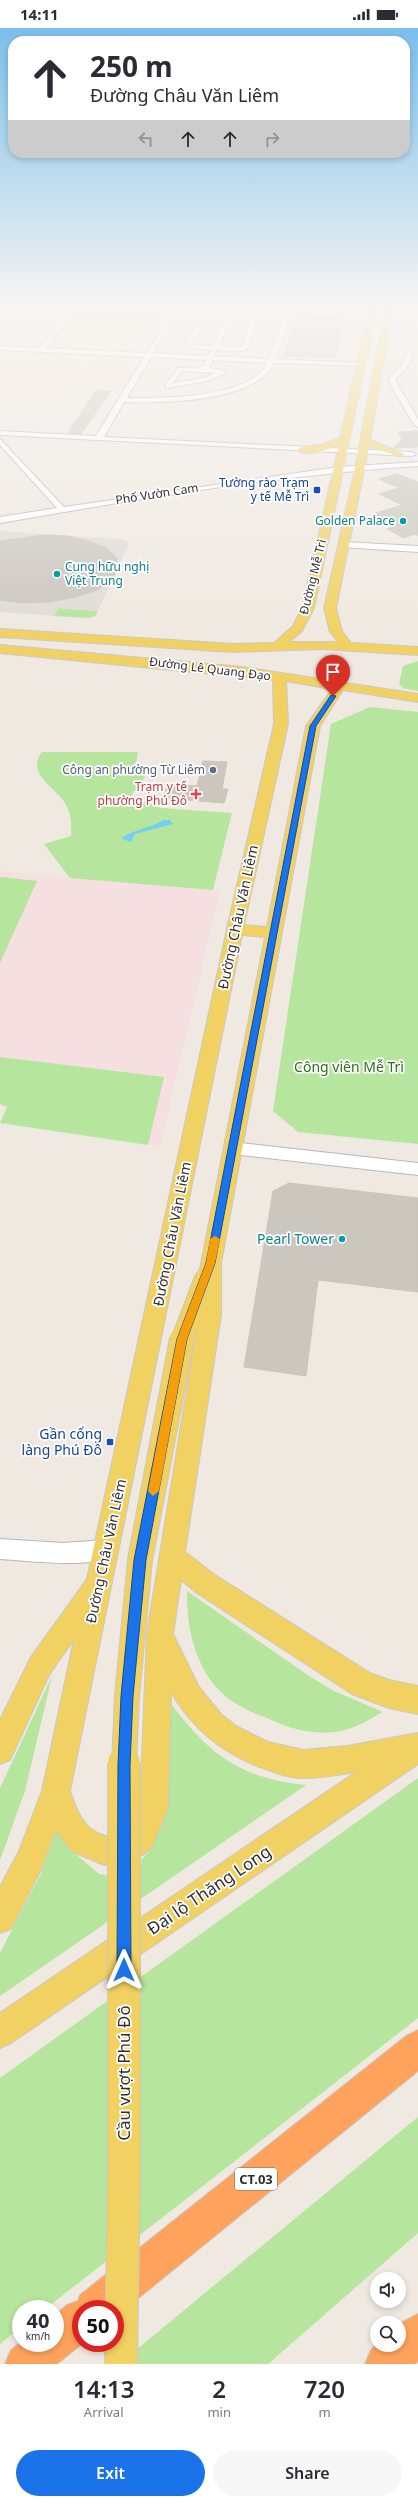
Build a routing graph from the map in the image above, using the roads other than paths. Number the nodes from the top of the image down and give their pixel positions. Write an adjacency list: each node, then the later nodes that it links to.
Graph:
1 (111, 417): 5 (street)
2 (350, 417): 6 (main road, Đường Mễ Trì)
3 (369, 417): 8 (main road, Đường Mễ Trì)
4 (0, 434): 5 (street)
5 (99, 438): 9 (street)
6 (345, 439): 9 (main road); 12 (main road, Đường Mễ Trì)
7 (0, 440): 12 (street); 16 (street)
8 (364, 441): 10 (main road); 13 (main road, Đường Mễ Trì)
9 (302, 450): 12 (street)
10 (400, 454): 11 (street); 13 (street)
11 (418, 454)
12 (341, 455): 13 (street); 15 (main road, Đường Mễ Trì)
13 (361, 459): 14 (street); 15 (street, Phố Vườn Cam); 18 (main road, Đường Mễ Trì)
14 (418, 464)
15 (338, 469): 16 (street, Phố Vườn Cam); 20 (main road, Đường Mễ Trì)
16 (62, 509): 17 (street, Phố Vườn Cam)
17 (0, 520)
18 (344, 545): 19 (street); 21 (main road, Đường Mễ Trì)
19 (418, 550)
20 (308, 608): 21 (main road); 26 (main road, Đường Mễ Trì)
21 (330, 609): 24 (main road, Đường Mễ Trì)
22 (3, 634): 23 (main road, Đường Lê Quang Đạo); 25 (main road)
23 (68, 638): 26 (main road, Đường Lê Quang Đạo); 28 (main road)
24 (348, 647): 26 (main road, Đường Lê Quang Đạo); 27 (main road, Đường Lê Quang Đạo)
25 (0, 648): 28 (main road, Đường Lê Quang Đạo)
26 (276, 648)
27 (418, 651)
28 (58, 654): 29 (main road, Đường Lê Quang Đạo)
29 (279, 677): 30 (main road, Đường Lê Quang Đạo); 32 (main road, Đường Châu Văn Liêm)
30 (340, 686): 31 (main road, Đường Lê Quang Đạo); 32 (main road, Đường Châu Văn Liêm)
31 (418, 698)
32 (297, 725): 33 (main road, Đường Châu Văn Liêm); 34 (main road, Đường Châu Văn Liêm)
33 (235, 929): 34 (main road); 39 (main road, Đường Châu Văn Liêm)
34 (273, 933): 35 (main road, Đường Châu Văn Liêm)
35 (232, 1148): 36 (street); 37 (main road, Đường Châu Văn Liêm)
36 (418, 1169)
37 (211, 1263): 40 (main road, Đường Châu Văn Liêm); 56 (main road, Cầu vượt Phú Đô, bridge)
38 (0, 1549): 39 (street)
39 (106, 1550): 41 (main road, Đường Châu Văn Liêm)
40 (171, 1556): 42 (main road, Đường Châu Văn Liêm); 43 (main road)
41 (100, 1581): 45 (main road); 46 (main road, Đường Châu Văn Liêm)
42 (160, 1633): 44 (main road, Đường Châu Văn Liêm); 46 (main road, Đường Châu Văn Liêm)
43 (418, 1700)
44 (417, 1748): 48 (main road, Đại lộ Thăng Long)
45 (0, 1750)
46 (56, 1791): 47 (main road, Đường Châu Văn Liêm)
47 (0, 1918)
48 (0, 2032)
49 (418, 2048): 50 (highway, CT.03)
50 (105, 2300)
51 (72, 2326): 52 (highway)
52 (64, 2333)
53 (418, 2334): 57 (highway)
54 (40, 2352): 55 (highway)
55 (25, 2364)
56 (121, 2364)
57 (385, 2364)

